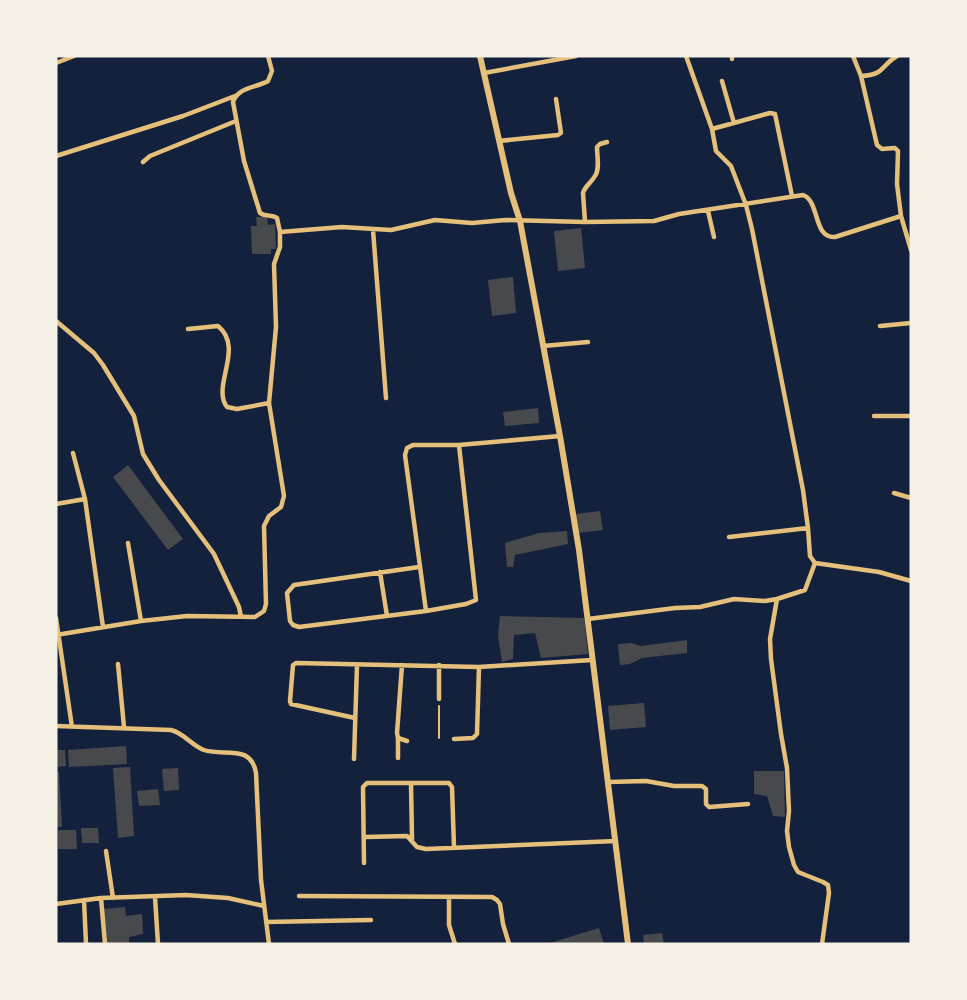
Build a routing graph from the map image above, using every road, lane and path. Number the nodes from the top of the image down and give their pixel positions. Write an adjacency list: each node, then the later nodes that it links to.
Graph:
1 (74, 56): 8 (street)
2 (268, 56): 12 (street)
3 (480, 56): 9 (main road)
4 (576, 56): 9 (street)
5 (686, 56): 16 (street)
6 (853, 56): 10 (street)
7 (897, 56): 10 (street)
8 (56, 62)
9 (484, 73): 17 (main road)
10 (861, 76): 24 (street)
11 (722, 81): 15 (street)
12 (235, 96): 14 (street); 19 (street)
13 (556, 99): 17 (street)
14 (236, 121): 20 (street); 28 (street)
15 (734, 123): 16 (street); 21 (street)
16 (712, 129): 22 (street)
17 (499, 141): 25 (main road)
18 (607, 142): 26 (street)
19 (56, 156)
20 (143, 162)
21 (792, 196): 22 (street); 24 (street)
22 (746, 205): 23 (street); 48 (street)
23 (708, 211): 26 (street); 29 (street)
24 (900, 216): 30 (street)
25 (520, 221): 26 (street); 27 (street); 36 (main road)
26 (585, 222)
27 (373, 230): 28 (street); 37 (street)
28 (280, 232): 38 (street)
29 (714, 237)
30 (911, 250)
31 (56, 321): 58 (street)
32 (911, 323): 33 (street)
33 (880, 326)
34 (188, 328): 38 (street)
35 (588, 342): 36 (street)
36 (543, 346): 41 (main road)
37 (386, 398)
38 (269, 403): 58 (street)
39 (874, 416): 40 (street)
40 (911, 416)
41 (560, 436): 42 (street); 60 (main road)
42 (459, 445): 52 (street); 56 (street)
43 (73, 453): 46 (street)
44 (894, 493): 45 (street)
45 (911, 498)
46 (85, 499): 47 (street); 62 (street)
47 (56, 504)
48 (808, 528): 49 (street); 51 (street)
49 (729, 537)
50 (128, 543): 61 (street)
51 (815, 563): 54 (street); 55 (street)
52 (419, 567): 53 (street); 56 (street)
53 (380, 572): 57 (street); 57 (street)
54 (911, 581)
55 (777, 599): 60 (street); 109 (street)
56 (426, 611): 57 (street)
57 (387, 616)
58 (241, 617): 61 (street)
59 (56, 618): 63 (street)
60 (588, 619): 64 (main road)
61 (141, 621): 62 (street)
62 (103, 627): 63 (street)
63 (58, 634): 70 (street)
64 (592, 660): 69 (street); 83 (main road)
65 (118, 664): 76 (street)
66 (357, 665): 67 (street); 73 (street); 73 (street)
67 (402, 665): 68 (street); 77 (street)
68 (439, 665): 69 (street); 72 (street)
69 (478, 667): 79 (street)
70 (64, 675): 71 (street); 75 (street)
71 (56, 676)
72 (439, 698): 78 (path)
73 (355, 718): 82 (street)
74 (56, 726): 75 (street)
75 (72, 727): 76 (street)
76 (124, 727): 99 (street)
77 (398, 738): 80 (street); 81 (street)
78 (439, 738)
79 (454, 739)
80 (407, 741)
81 (398, 758)
82 (354, 760)
83 (608, 782): 85 (street); 88 (main road)
84 (411, 783): 86 (street); 87 (street); 89 (street)
85 (748, 804)
86 (365, 837): 87 (street); 91 (street)
87 (412, 840): 89 (street)
88 (616, 841): 89 (street); 108 (main road)
89 (454, 847)
90 (106, 851): 94 (street)
91 (364, 863)
92 (299, 896): 96 (street)
93 (101, 898): 94 (street); 97 (street); 103 (street)
94 (113, 898): 95 (street)
95 (155, 898): 99 (street); 104 (street)
96 (449, 898): 106 (street); 107 (street)
97 (84, 900): 98 (street); 102 (street)
98 (56, 904)
99 (264, 906): 101 (street)
100 (371, 920): 101 (street)
101 (266, 922): 105 (street)
102 (86, 944)
103 (104, 944)
104 (158, 944)
105 (269, 944)
106 (455, 944)
107 (509, 944)
108 (628, 944)
109 (822, 944)

